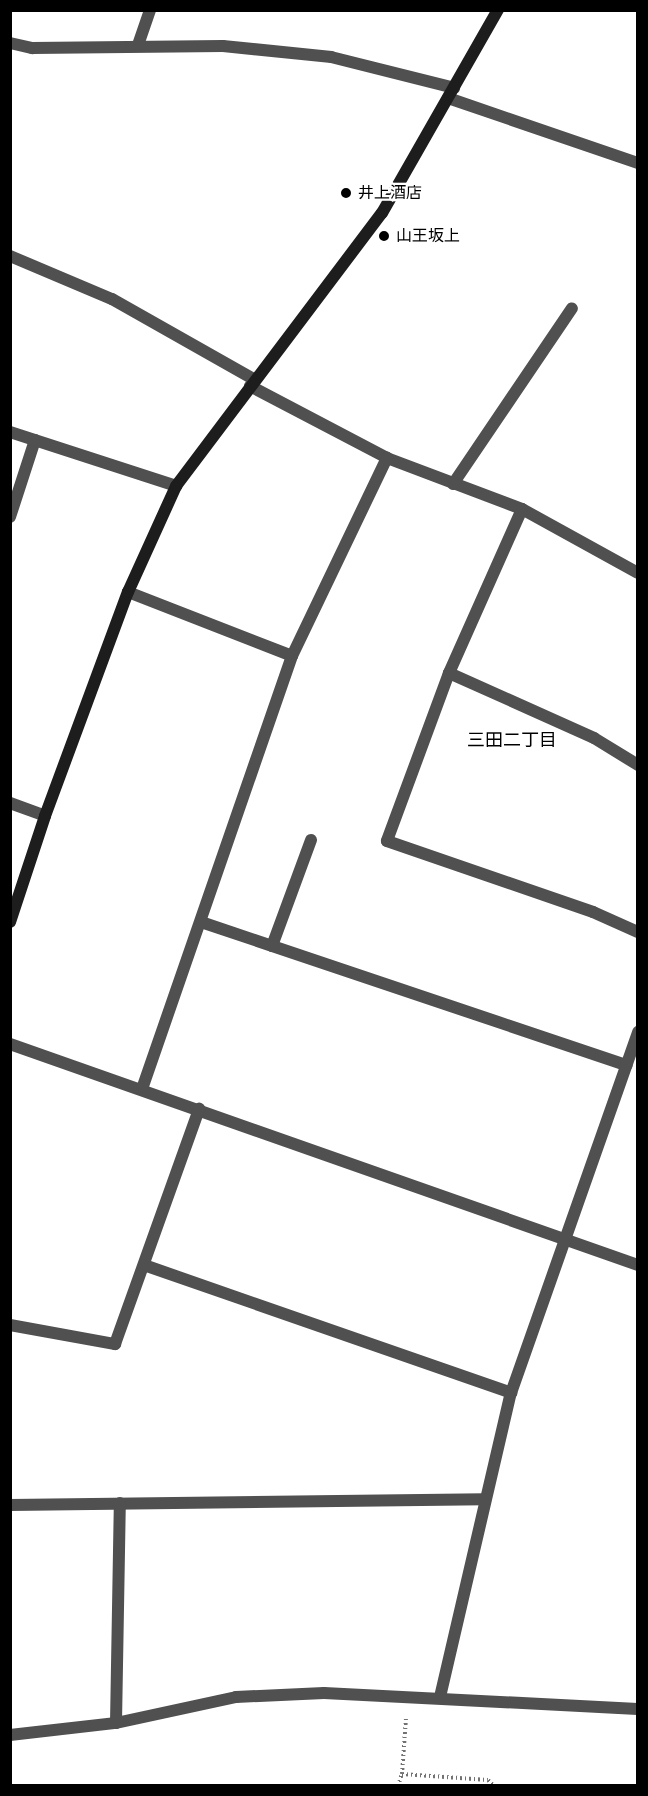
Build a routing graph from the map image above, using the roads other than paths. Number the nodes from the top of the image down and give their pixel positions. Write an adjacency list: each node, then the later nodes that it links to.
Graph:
1 (150, 10): 4 (street)
2 (498, 10): 5 (street)
3 (10, 43): 4 (street)
4 (138, 45): 5 (street)
5 (451, 93): 6 (street); 9 (street)
6 (638, 163)
7 (10, 256): 9 (street)
8 (572, 308): 13 (street)
9 (253, 383): 12 (street); 14 (street)
10 (10, 432): 11 (street)
11 (35, 440): 14 (street); 16 (street)
12 (387, 458): 13 (street); 19 (street)
13 (453, 484): 15 (street)
14 (176, 486): 18 (street)
15 (522, 509): 17 (street); 20 (street)
16 (10, 517)
17 (638, 573)
18 (128, 592): 19 (street); 23 (street)
19 (292, 656): 26 (street)
20 (449, 674): 21 (street); 27 (street)
21 (638, 765)
22 (10, 803): 23 (street)
23 (45, 816): 25 (street)
24 (310, 840): 28 (street)
25 (10, 922)
26 (201, 922): 28 (street); 32 (street)
27 (638, 932)
28 (272, 946): 31 (street)
29 (638, 1032): 31 (street)
30 (10, 1044): 32 (street)
31 (627, 1065): 34 (street)
32 (142, 1089): 33 (street)
33 (199, 1109): 34 (street); 35 (street)
34 (564, 1240): 36 (street); 38 (street)
35 (144, 1265): 37 (street); 38 (street)
36 (638, 1265)
37 (10, 1325)
38 (510, 1393): 39 (street)
39 (484, 1499): 40 (street); 42 (street)
40 (120, 1503): 41 (street); 44 (street)
41 (10, 1505)
42 (440, 1697): 43 (street); 44 (street)
43 (638, 1709)
44 (116, 1723): 45 (street)
45 (10, 1735)

